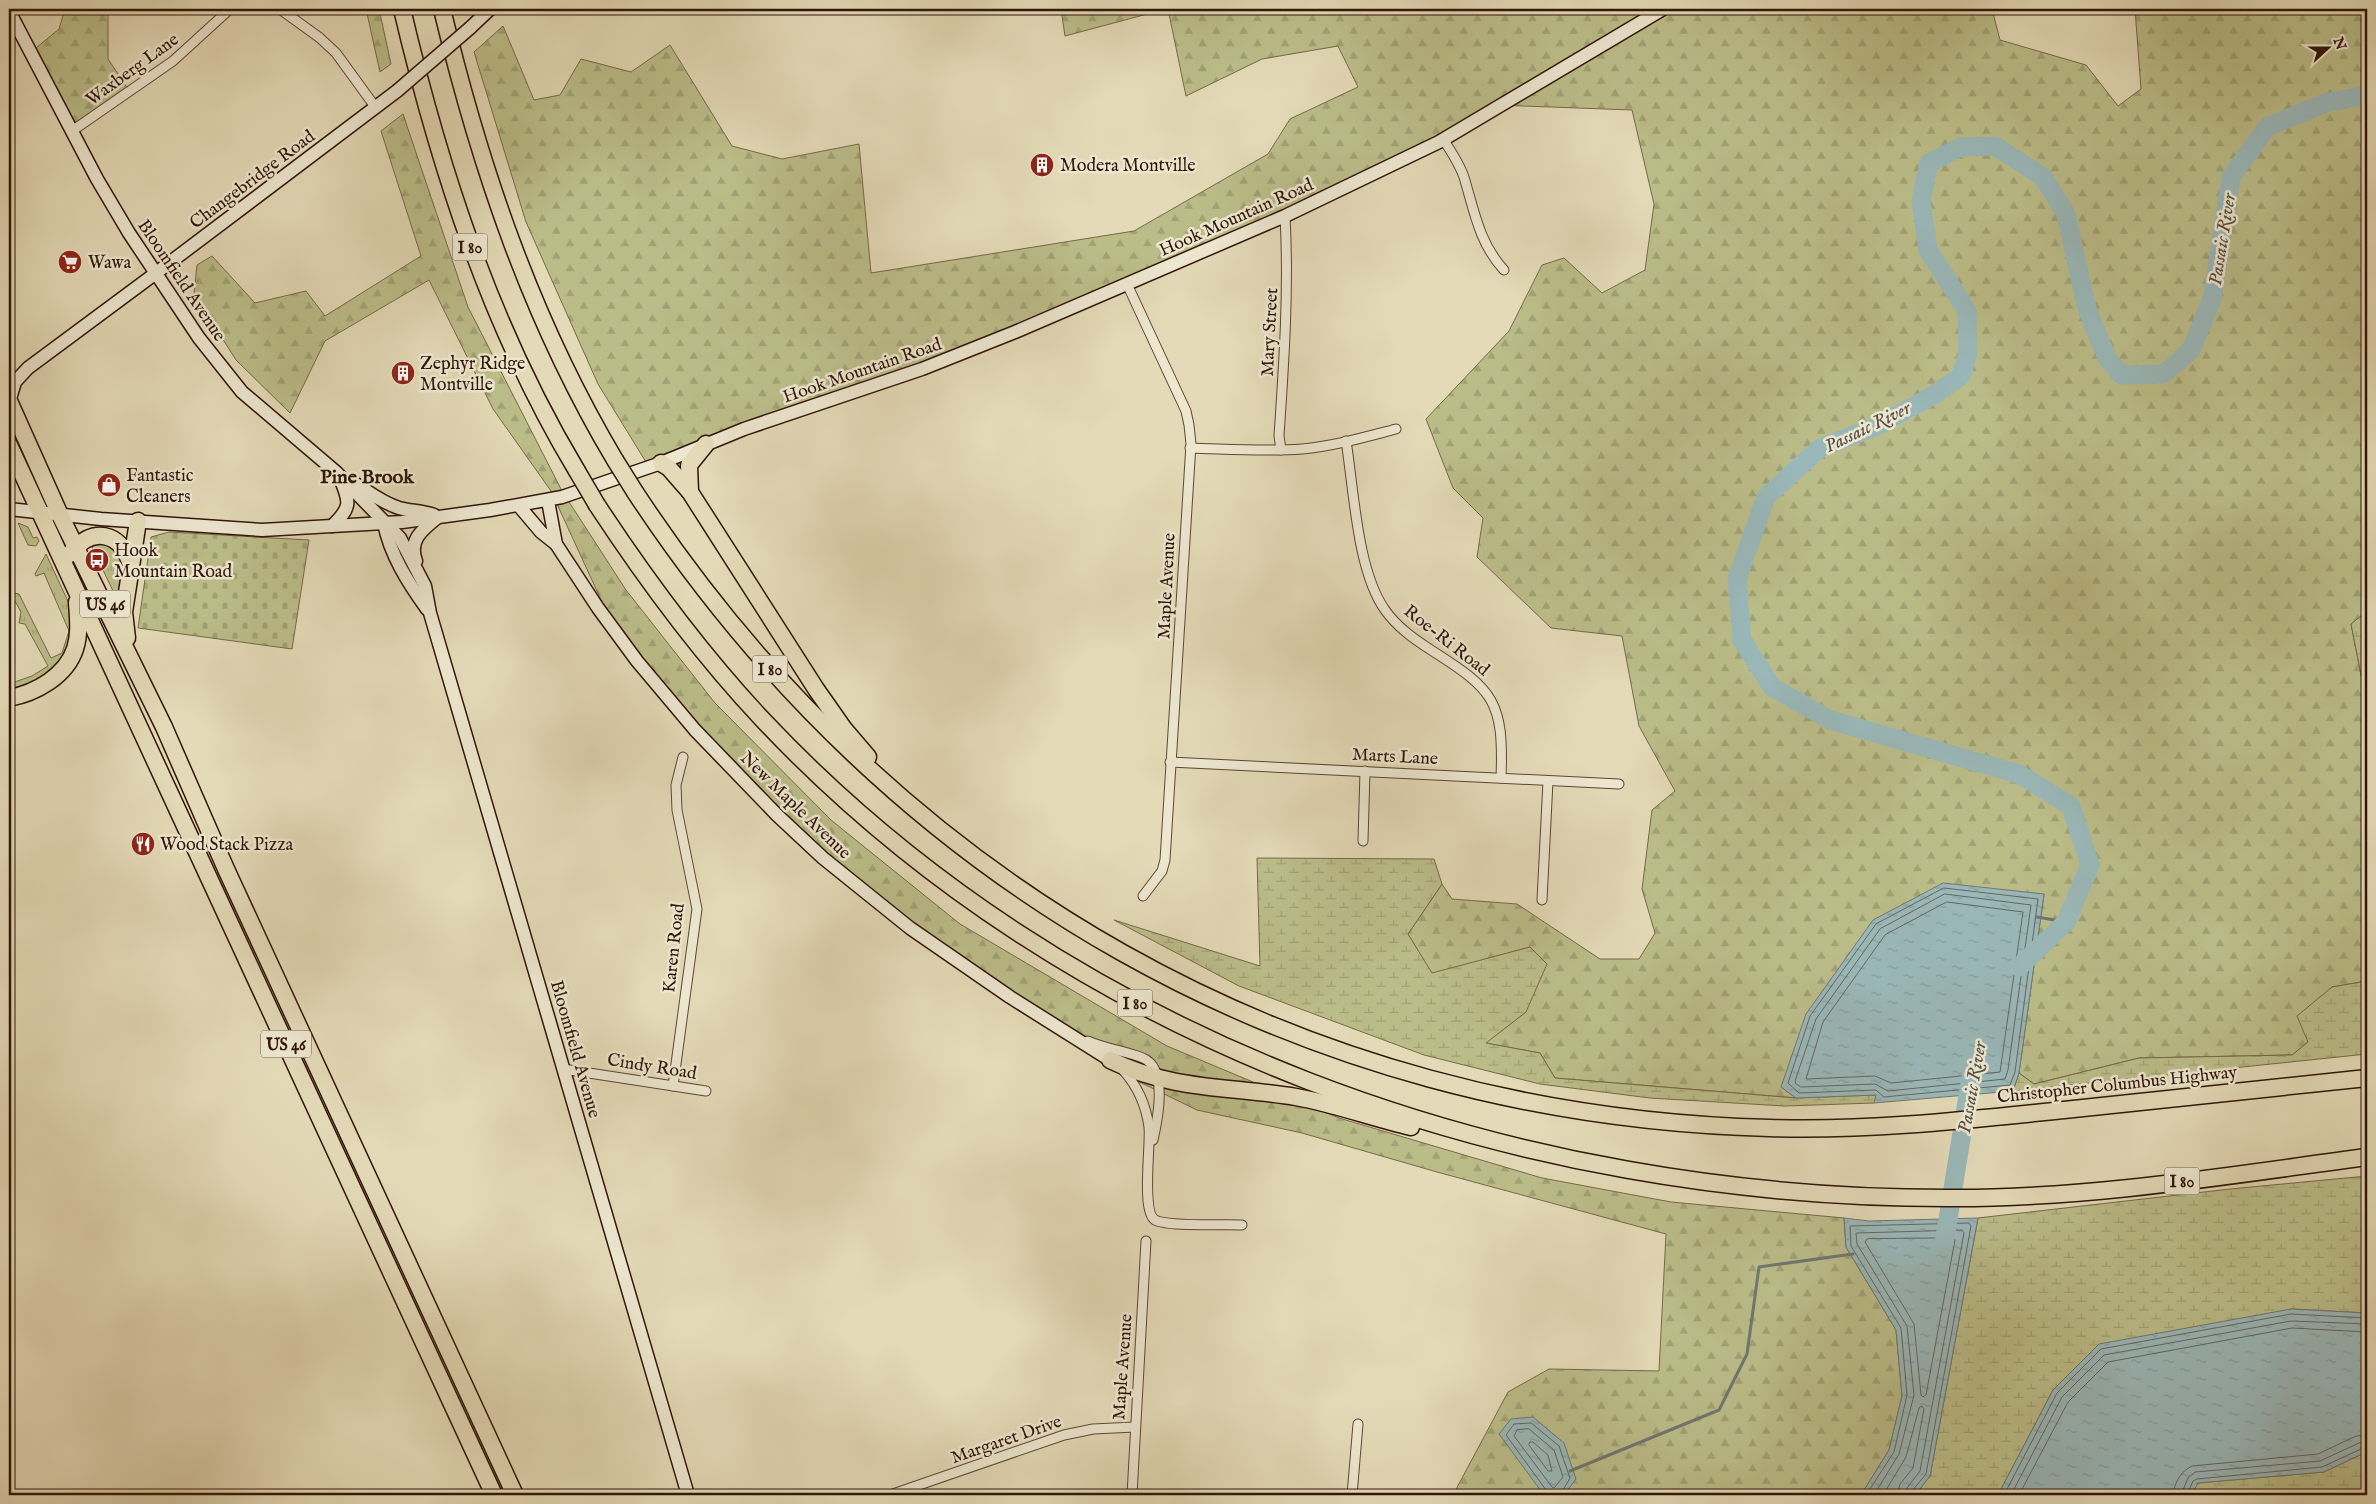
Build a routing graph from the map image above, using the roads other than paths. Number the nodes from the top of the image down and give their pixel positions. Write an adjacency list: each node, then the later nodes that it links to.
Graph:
1 (230, 9): 9 (street, Waxberg Lane)
2 (280, 9): 8 (street)
3 (402, 9): 62 (highway, I 80, bridge)
4 (442, 9): 51 (highway, Christopher Columbus Highway / I 80, bridge)
5 (490, 9): 8 (main road, Changebridge Road, bridge)
6 (1663, 9): 10 (main road, Hook Mountain Road)
7 (9, 12): 9 (main road, Bloomfield Avenue)
8 (376, 108): 13 (main road, Changebridge Road)
9 (72, 131): 13 (main road, Bloomfield Avenue)
10 (1443, 139): 11 (main road, Hook Mountain Road); 12 (street)
11 (1285, 216): 14 (main road, Hook Mountain Road); 23 (street, Mary Street)
12 (1504, 270)
13 (156, 274): 15 (main road, Changebridge Road); 25 (main road, Bloomfield Avenue)
14 (1127, 284): 20 (main road, Hook Mountain Road); 22 (street, Maple Avenue)
15 (28, 368): 16 (main road); 17 (main road, Changebridge Road)
16 (9, 370)
17 (9, 402): 31 (highway, US 46)
18 (1396, 429): 19 (street)
19 (1346, 441): 23 (street); 48 (street, Roe-Ri Road)
20 (706, 444): 24 (main road, Hook Mountain Road); 26 (highway)
21 (9, 445): 30 (highway, US 46)
22 (1190, 448): 23 (street); 46 (street, Maple Avenue)
23 (1281, 450)
24 (662, 462): 26 (highway); 27 (main road, Hook Mountain Road)
25 (336, 472): 32 (main road); 34 (main road, Bloomfield Avenue); 35 (main road)
26 (690, 492): 51 (highway)
27 (548, 501): 28 (main road, Hook Mountain Road); 36 (main road, New Maple Avenue)
28 (519, 506): 32 (main road, Hook Mountain Road); 36 (main road, New Maple Avenue)
29 (9, 509): 30 (main road, Hook Mountain Road)
30 (39, 512): 31 (main road, Hook Mountain Road); 38 (highway, US 46)
31 (60, 514): 33 (main road, Hook Mountain Road); 37 (highway, US 46)
32 (439, 516): 34 (main road, Hook Mountain Road); 40 (main road)
33 (138, 521): 35 (main road, Hook Mountain Road); 39 (highway)
34 (384, 523): 35 (main road, Hook Mountain Road); 40 (main road, Bloomfield Avenue); 42 (main road, Bloomfield Avenue)
35 (332, 526)
36 (556, 544): 55 (main road, New Maple Avenue)
37 (76, 546): 38 (highway); 39 (highway); 43 (highway, US 46)
38 (63, 563): 41 (highway, US 46)
39 (131, 565): 43 (highway)
40 (422, 580): 42 (main road, Bloomfield Avenue)
41 (76, 593): 44 (highway); 69 (highway, US 46)
42 (430, 612): 57 (main road, Bloomfield Avenue)
43 (133, 662): 70 (highway, US 46)
44 (9, 698)
45 (683, 757): 60 (street, Karen Road)
46 (1170, 762): 47 (street, Marts Lane); 53 (street, Maple Avenue)
47 (1365, 771): 48 (street, Marts Lane); 52 (street)
48 (1501, 778): 49 (street, Marts Lane)
49 (1548, 781): 50 (street, Marts Lane); 54 (street)
50 (1619, 784)
51 (932, 824): 58 (highway, Christopher Columbus Highway / I 80)
52 (1363, 841)
53 (1144, 896)
54 (1542, 900)
55 (1069, 1033): 56 (main road, New Maple Avenue); 59 (street, New Maple Avenue)
56 (1110, 1060): 59 (highway); 63 (street)
57 (563, 1069): 60 (street, Cindy Road); 71 (main road, Bloomfield Avenue)
58 (2367, 1078)
59 (1159, 1079): 62 (highway); 63 (street)
60 (673, 1086): 61 (street, Cindy Road)
61 (706, 1091)
62 (1539, 1152): 64 (highway, I 80)
63 (1150, 1155): 65 (street)
64 (2367, 1157)
65 (1242, 1225)
66 (1146, 1241): 68 (street, Maple Avenue)
67 (1358, 1424): 74 (street)
68 (1135, 1427): 72 (street, Margaret Drive); 73 (street, Maple Avenue)
69 (494, 1495)
70 (516, 1495)
71 (688, 1495)
72 (890, 1495)
73 (1132, 1495)
74 (1352, 1495)

